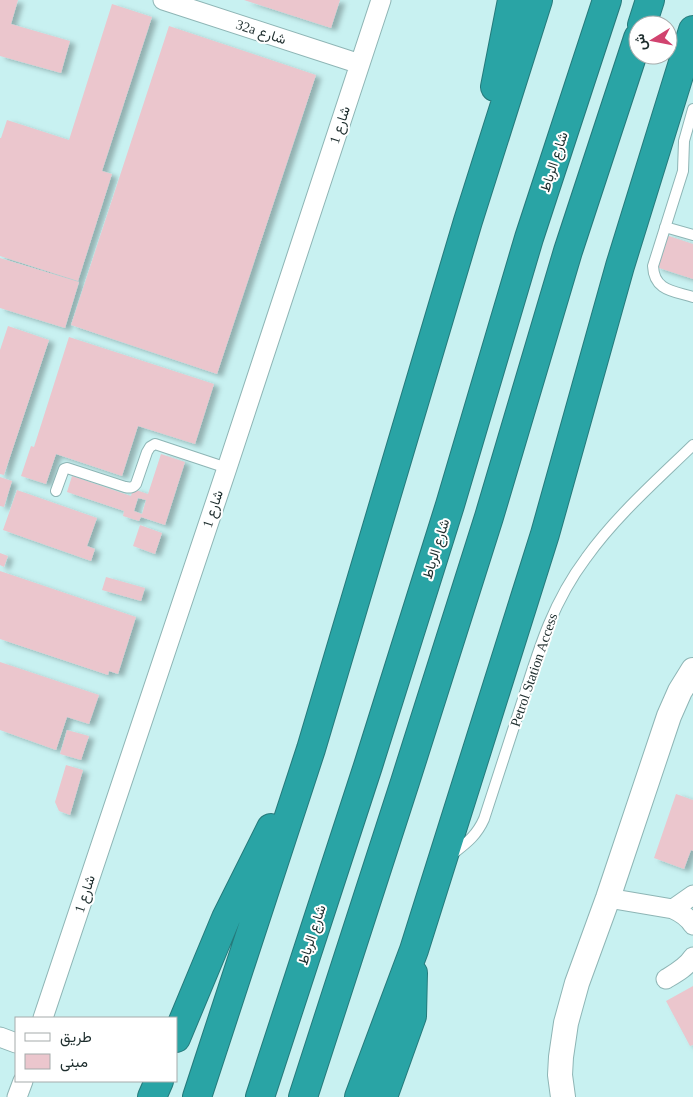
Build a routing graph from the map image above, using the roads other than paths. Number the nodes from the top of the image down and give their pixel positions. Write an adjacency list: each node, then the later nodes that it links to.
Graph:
1 (162, 0): 9 (street, 32a شارع)
2 (381, 0): 9 (street, شارع 1)
3 (512, 0): 13 (highway)
4 (538, 0): 13 (highway)
5 (607, 0): 40 (highway, شارع الرباط)
6 (650, 0): 7 (highway)
7 (645, 15)
8 (693, 30): 22 (highway)
9 (360, 64): 18 (street, شارع 1)
10 (629, 65): 41 (highway)
11 (693, 109): 12 (lane)
12 (688, 163): 14 (lane)
13 (468, 221): 21 (highway)
14 (665, 227): 15 (lane); 16 (lane)
15 (693, 235)
16 (693, 297)
17 (693, 445): 22 (lane, Petrol Station Access)
18 (226, 468): 19 (lane); 29 (street, شارع 1)
19 (56, 491)
20 (693, 670): 24 (street)
21 (311, 749): 30 (highway); 39 (highway)
22 (441, 863): 36 (highway)
23 (693, 894): 25 (street)
24 (608, 898): 25 (street); 33 (street)
25 (673, 909): 26 (street)
26 (693, 925)
27 (693, 957): 28 (street)
28 (666, 979)
29 (43, 1017)
30 (178, 1033)
31 (0, 1037): 32 (street)
32 (15, 1043)
33 (561, 1057): 42 (street); 43 (street)
34 (22, 1082): 37 (street)
35 (159, 1082): 38 (highway)
36 (365, 1096)
37 (17, 1097)
38 (152, 1097)
39 (198, 1097)
40 (260, 1097)
41 (303, 1097)
42 (563, 1097)
43 (574, 1097)

